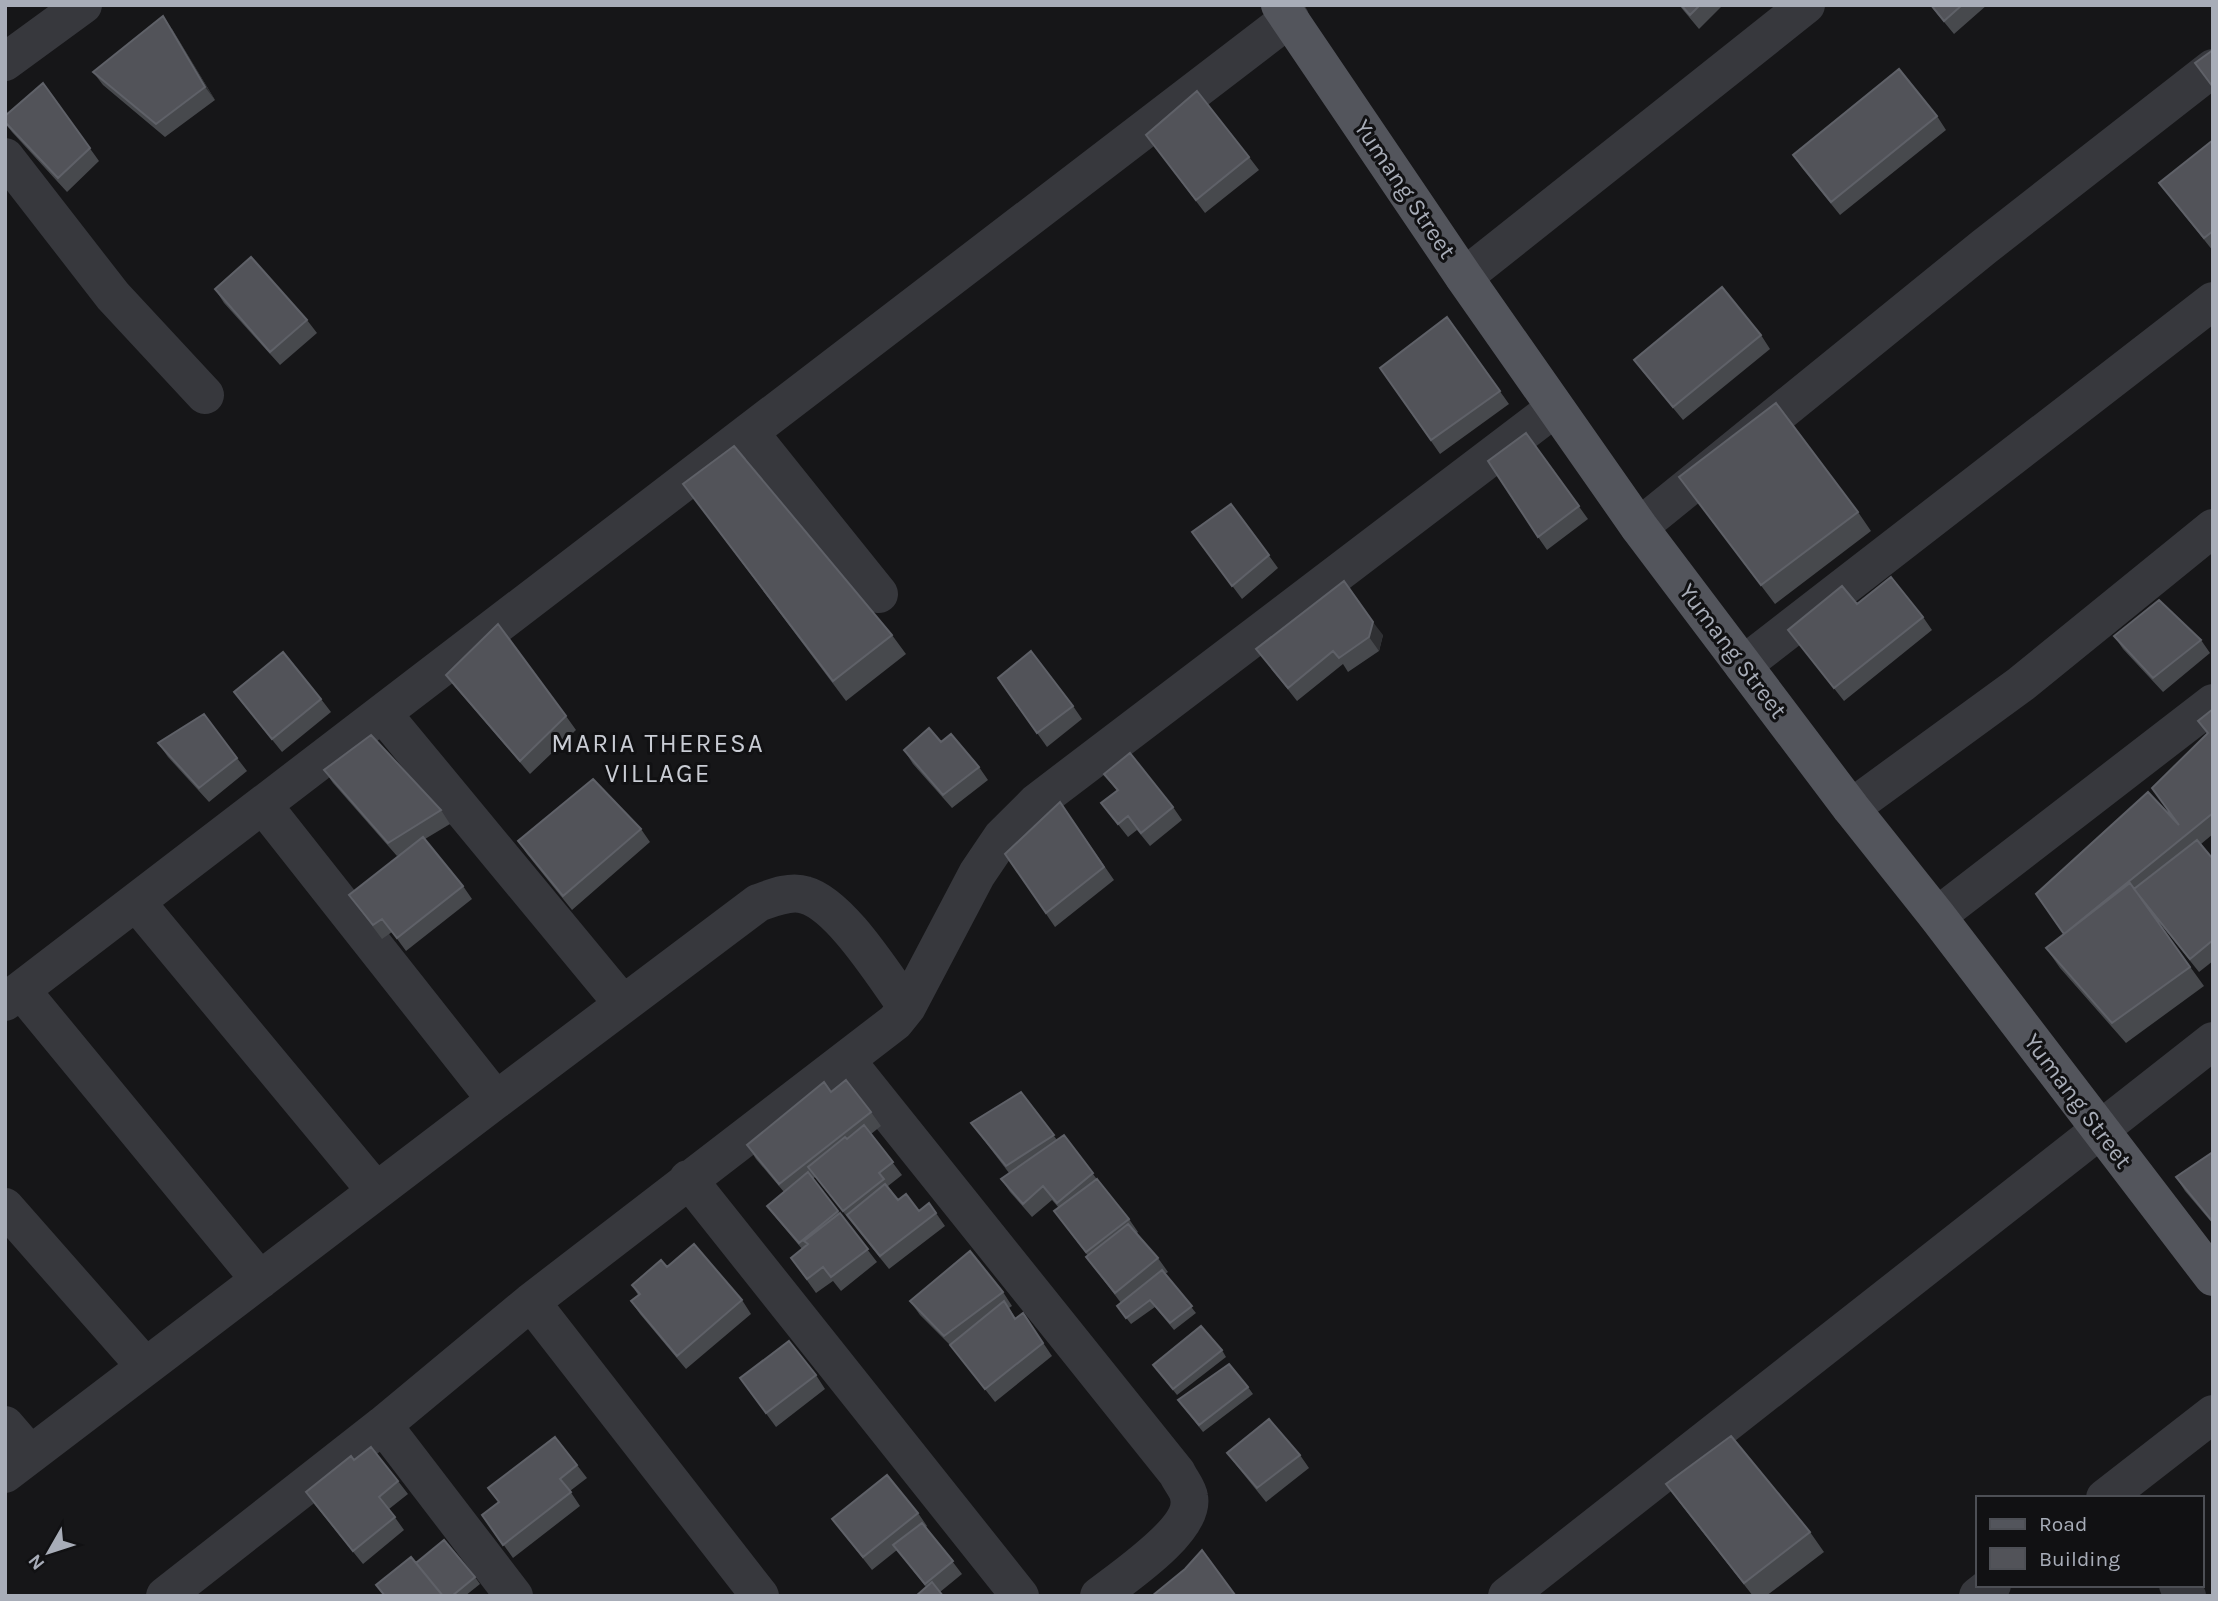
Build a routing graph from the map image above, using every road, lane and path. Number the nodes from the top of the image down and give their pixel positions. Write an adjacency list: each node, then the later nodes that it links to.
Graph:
1 (83, 5): 4 (street)
2 (1806, 5): 7 (street)
3 (1285, 12): 7 (main road, Yumang Street); 11 (street)
4 (5, 62)
5 (2213, 68): 12 (street)
6 (5, 157): 9 (street)
7 (1464, 277): 10 (main road, Yumang Street)
8 (2213, 300): 15 (street)
9 (205, 395)
10 (1555, 408): 12 (main road, Yumang Street); 24 (street)
11 (749, 432): 14 (street); 17 (street)
12 (1639, 527): 15 (main road, Yumang Street)
13 (2213, 528): 19 (street)
14 (879, 594)
15 (1743, 665): 19 (main road, Yumang Street)
16 (2213, 703): 21 (street)
17 (383, 714): 18 (street); 23 (street)
18 (263, 805): 20 (street); 27 (street)
19 (1851, 808): 21 (main road, Yumang Street)
20 (136, 902): 22 (street); 30 (street)
21 (1937, 916): 28 (main road, Yumang Street)
22 (13, 996): 33 (street)
23 (623, 1004): 24 (street); 27 (street)
24 (907, 1007): 26 (street)
25 (2213, 1041): 28 (street)
26 (846, 1060): 29 (street); 45 (street)
27 (496, 1100): 30 (street)
28 (2099, 1128): 32 (main road, Yumang Street); 46 (street)
29 (688, 1179): 34 (street); 44 (street)
30 (376, 1191): 33 (street)
31 (5, 1207): 35 (street)
32 (2213, 1277)
33 (260, 1280): 35 (street)
34 (531, 1302): 38 (street); 43 (street)
35 (145, 1366): 39 (street)
36 (2213, 1414): 40 (street)
37 (5, 1424): 39 (street)
38 (383, 1425): 41 (street); 42 (street)
39 (18, 1464)
40 (2107, 1496)
41 (165, 1596)
42 (514, 1596)
43 (760, 1596)
44 (1020, 1596)
45 (1099, 1596)
46 (1507, 1596)

